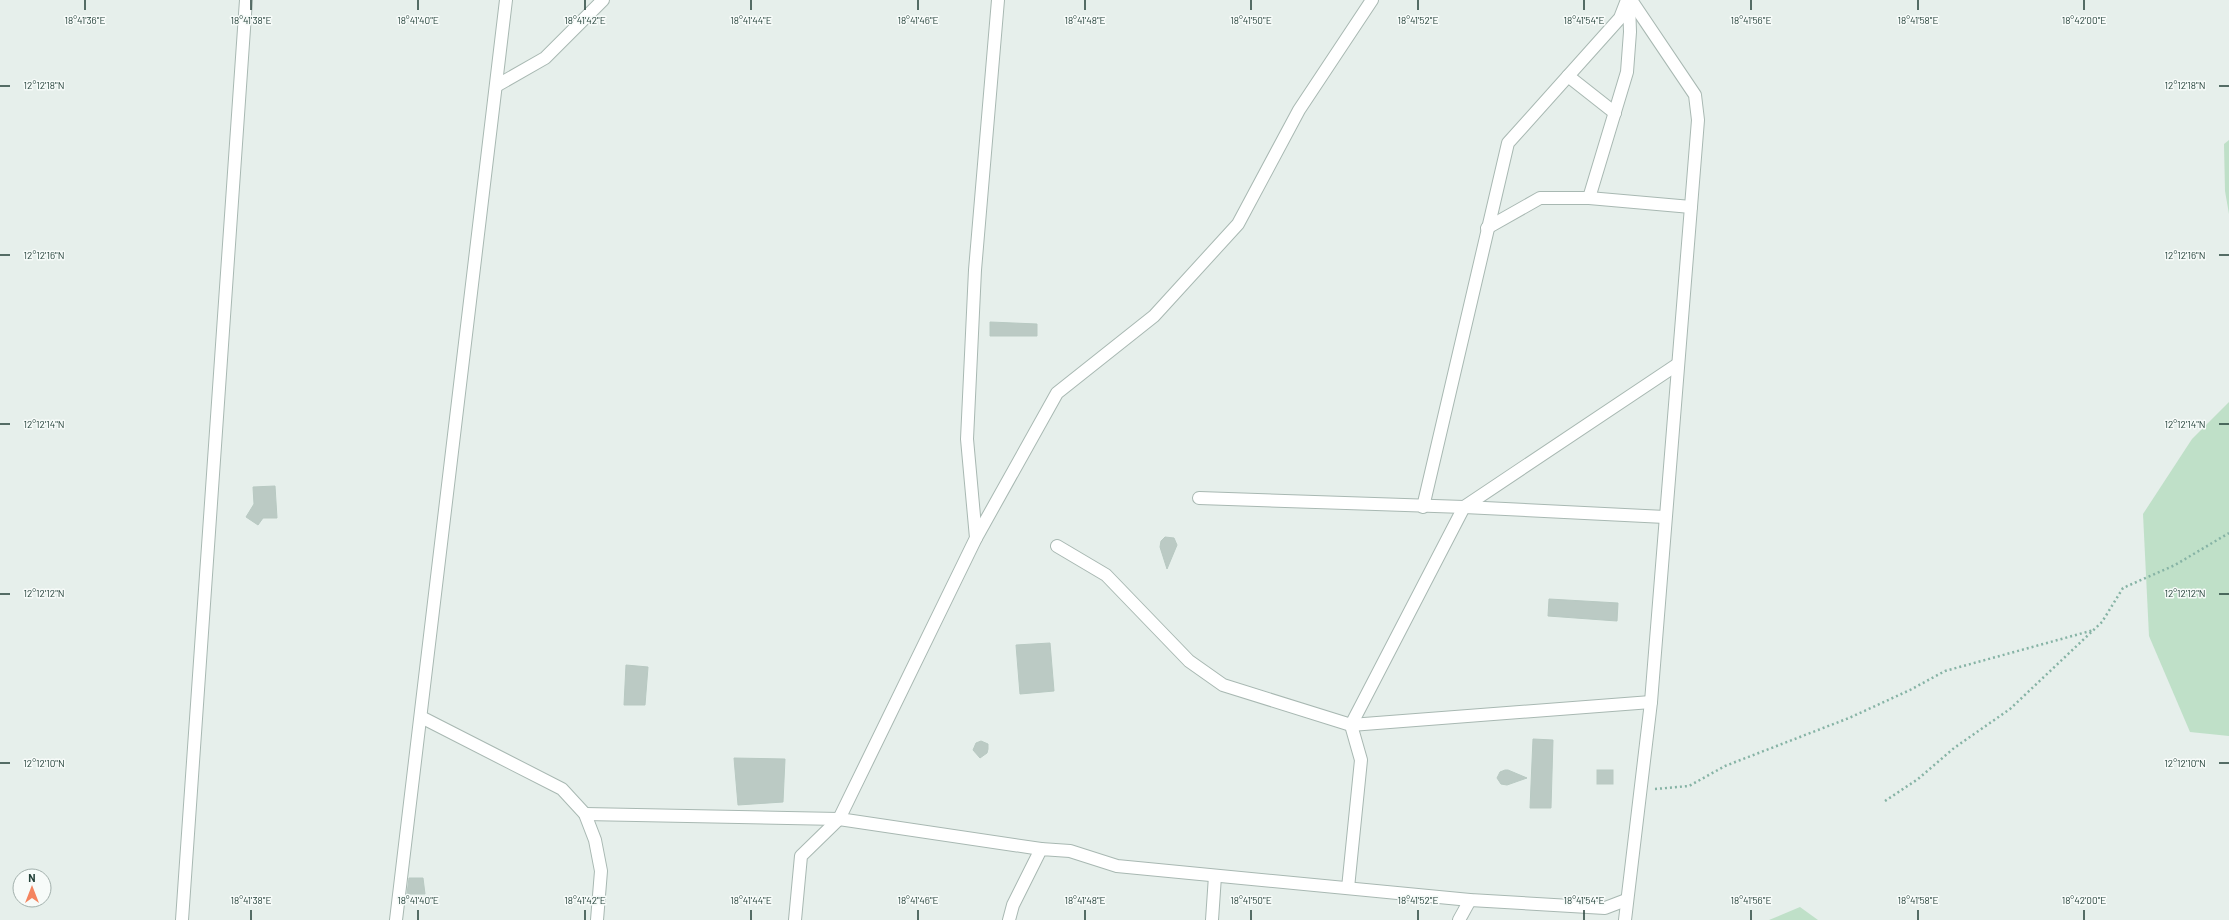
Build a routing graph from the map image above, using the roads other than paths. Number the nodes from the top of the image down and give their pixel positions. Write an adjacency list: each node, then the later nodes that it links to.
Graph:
1 (246, 0): 30 (street)
2 (506, 0): 8 (street)
3 (603, 0): 8 (street)
4 (998, 0): 18 (street)
5 (1372, 0): 18 (street)
6 (1629, 0): 7 (street); 9 (street); 11 (street)
7 (1568, 76): 9 (street); 12 (street)
8 (496, 86): 21 (street)
9 (1614, 113): 10 (street)
10 (1589, 198): 11 (street); 12 (street)
11 (1691, 207): 13 (street)
12 (1487, 228): 15 (street)
13 (1678, 364): 16 (street); 17 (street)
14 (1199, 498): 15 (street)
15 (1423, 507): 16 (street)
16 (1464, 507): 17 (street); 22 (street)
17 (1665, 517): 20 (street)
18 (976, 538): 24 (street)
19 (1057, 546): 22 (street)
20 (1651, 702): 22 (street); 29 (street)
21 (421, 717): 23 (street); 31 (street)
22 (1351, 725): 27 (street)
23 (585, 814): 24 (street); 32 (street)
24 (839, 820): 25 (street); 33 (street)
25 (1040, 849): 26 (street); 34 (street)
26 (1215, 876): 27 (street); 35 (street)
27 (1348, 888): 28 (street)
28 (1470, 900): 29 (street); 36 (street)
29 (1626, 900): 37 (street)
30 (182, 920)
31 (396, 920)
32 (597, 920)
33 (795, 920)
34 (1009, 920)
35 (1212, 920)
36 (1459, 920)
37 (1625, 920)

